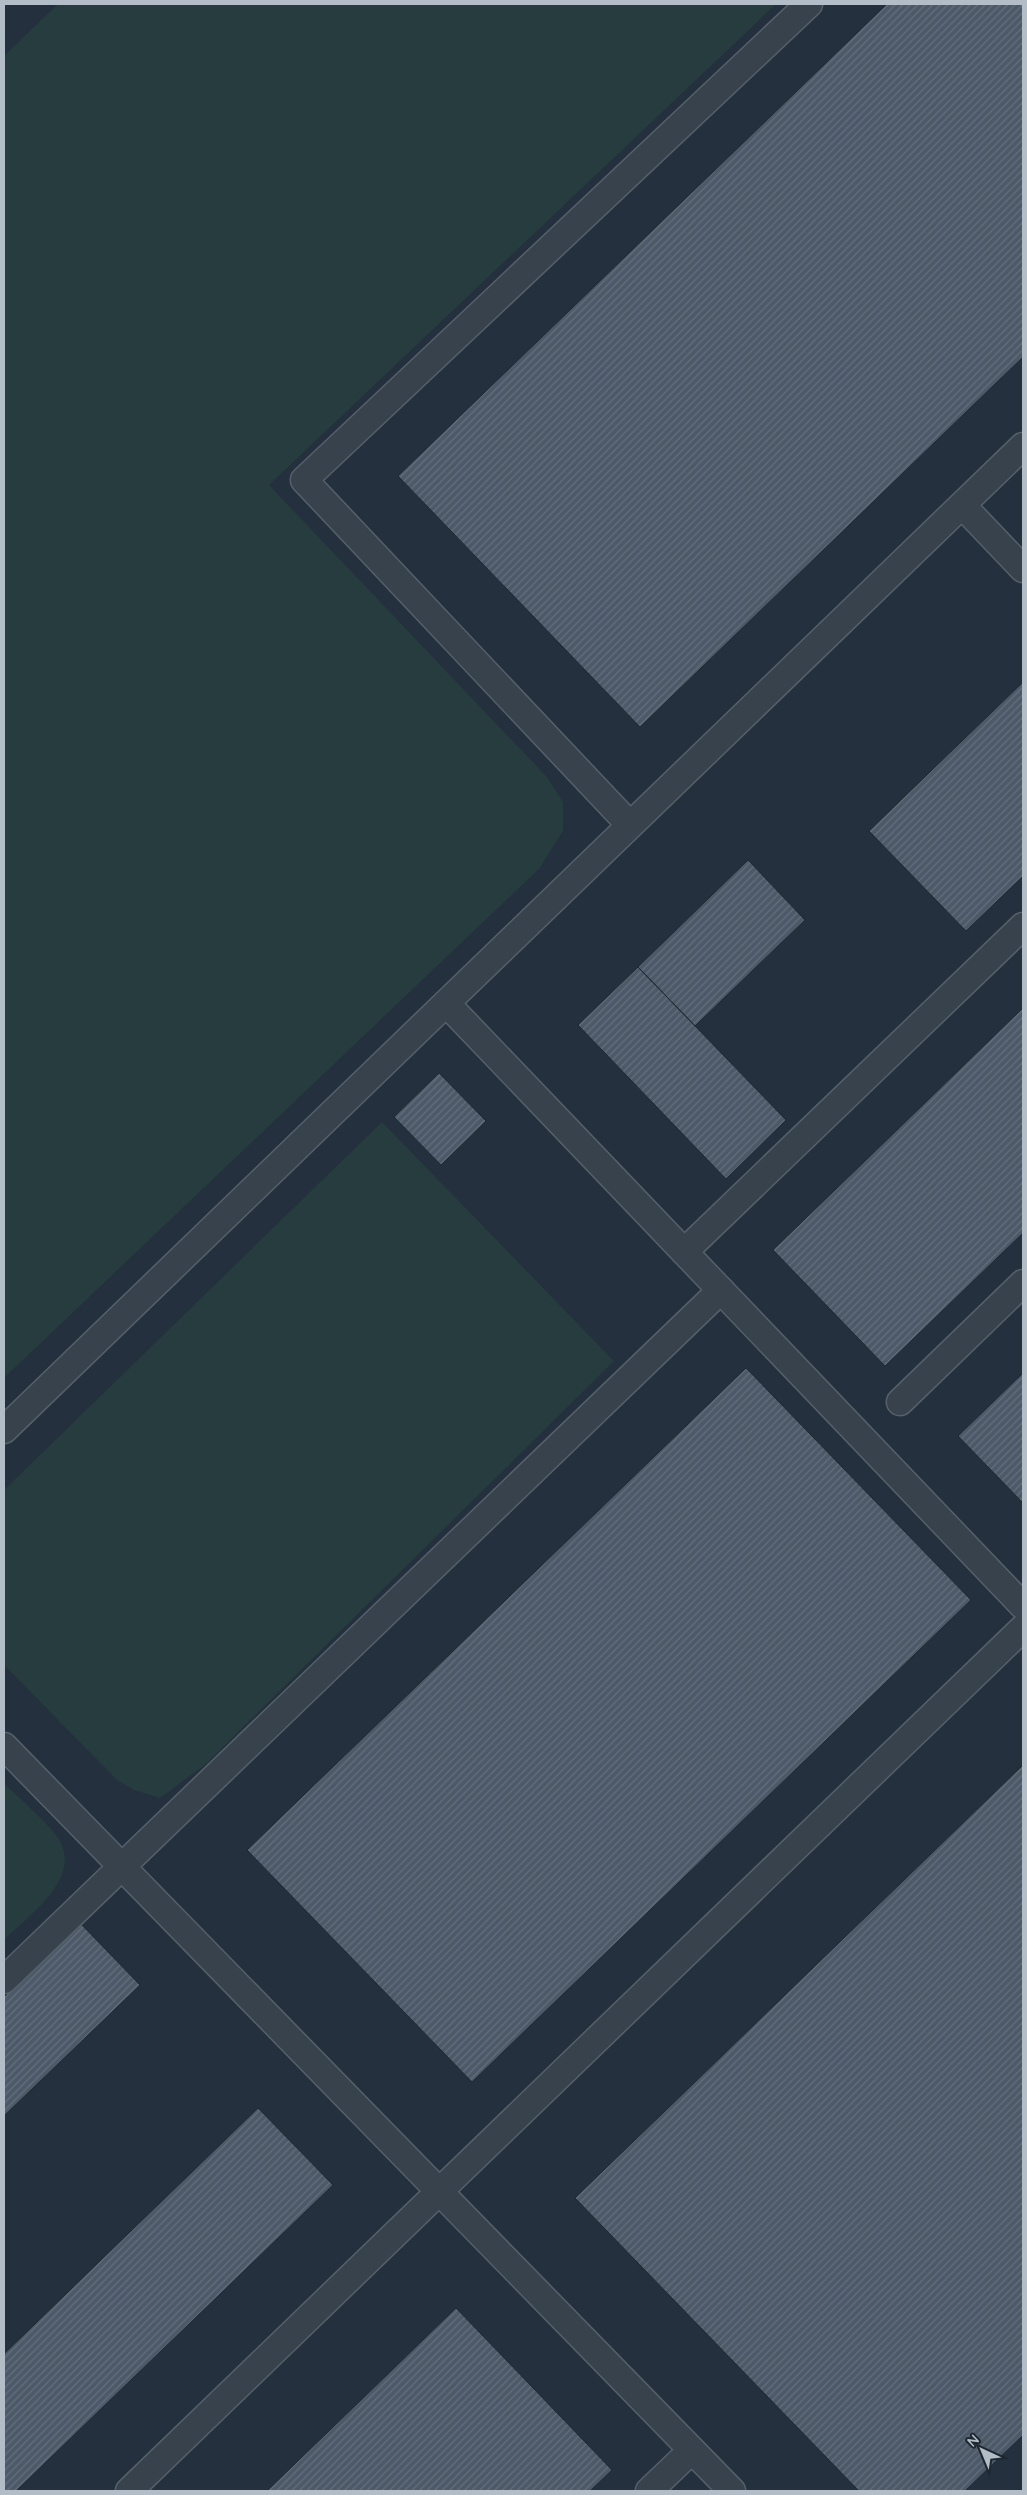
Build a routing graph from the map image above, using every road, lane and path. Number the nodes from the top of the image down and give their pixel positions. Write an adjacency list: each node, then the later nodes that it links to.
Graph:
1 (809, 4): 5 (lane)
2 (1023, 446): 3 (lane)
3 (962, 505): 4 (lane); 5 (lane)
4 (1023, 569)
5 (630, 825): 7 (lane)
6 (1023, 926): 8 (lane)
7 (446, 1003): 8 (lane); 12 (lane)
8 (684, 1252): 10 (lane)
9 (1023, 1283): 11 (lane)
10 (720, 1290): 13 (lane); 16 (lane)
11 (900, 1402)
12 (4, 1430)
13 (1023, 1606)
14 (1023, 1628): 18 (lane)
15 (4, 1746): 16 (lane)
16 (122, 1866): 17 (lane); 18 (lane)
17 (4, 1980)
18 (439, 2192): 19 (lane); 20 (lane)
19 (692, 2450): 21 (lane); 22 (lane)
20 (129, 2491)
21 (649, 2491)
22 (732, 2491)

